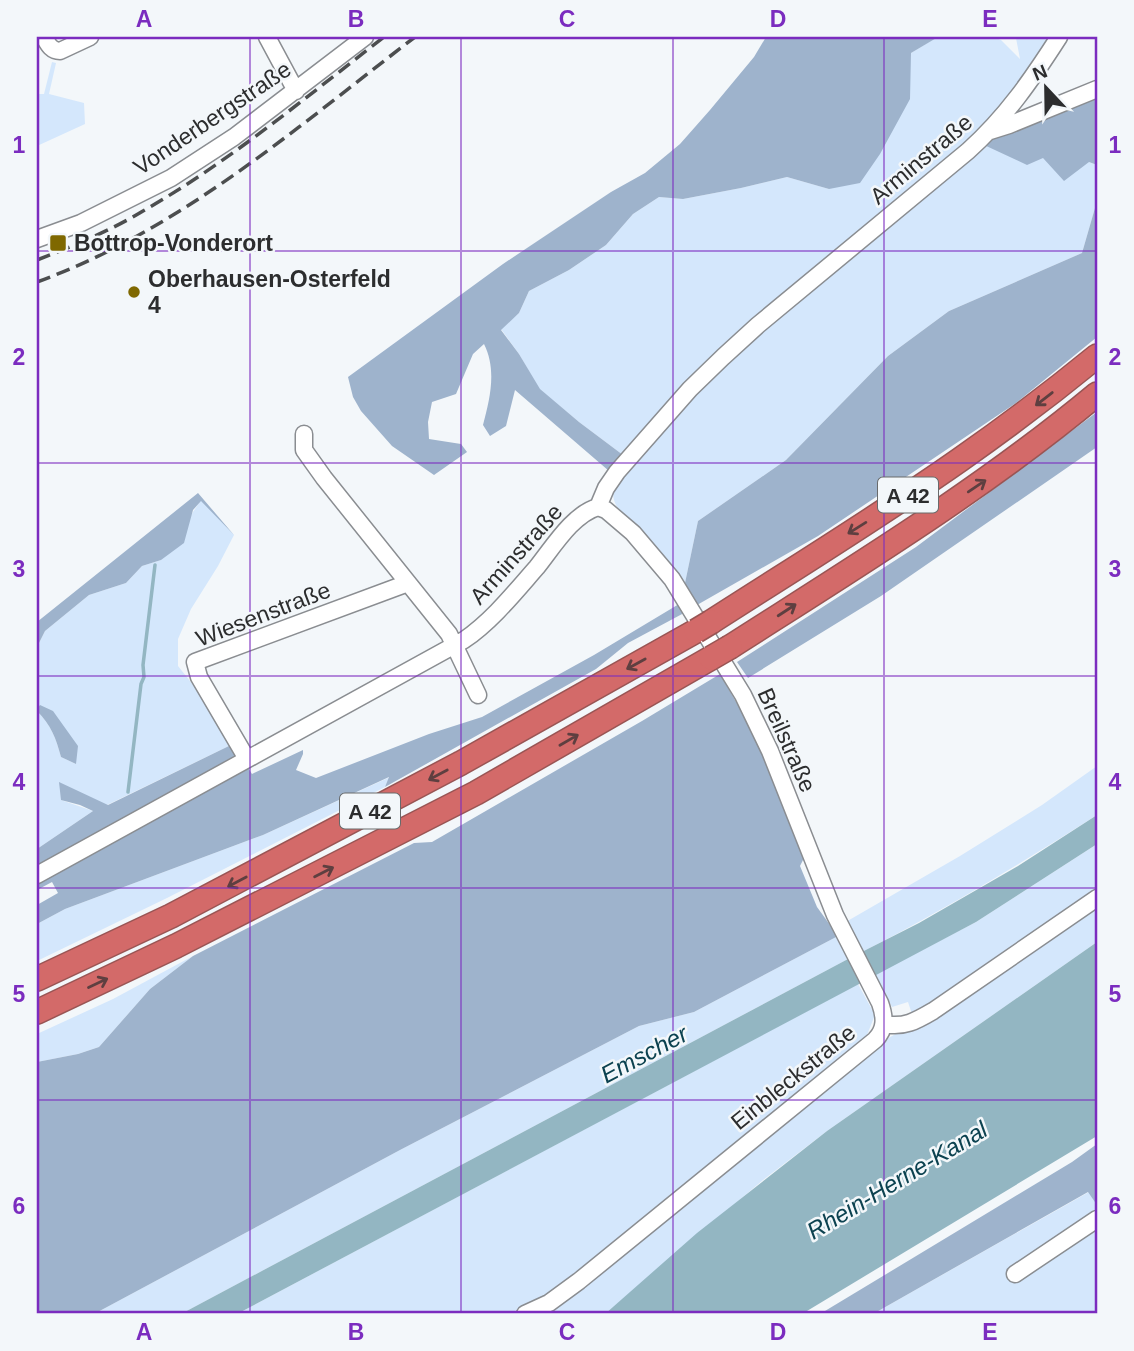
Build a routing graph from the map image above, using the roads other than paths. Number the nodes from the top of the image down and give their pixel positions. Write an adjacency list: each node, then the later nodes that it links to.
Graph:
1 (44, 37): 2 (street)
2 (90, 37)
3 (267, 37): 7 (street)
4 (365, 37): 7 (street, Vonderbergstraße)
5 (1059, 37): 8 (street, Arminstraße)
6 (1097, 89): 8 (street)
7 (296, 91): 9 (street, Vonderbergstraße)
8 (990, 131): 13 (street, Arminstraße)
9 (37, 239)
10 (1097, 356): 20 (highway, A 42, one-way to 20)
11 (1097, 394): 21 (highway, A 42, one-way to 11)
12 (304, 434): 14 (street)
13 (598, 507): 15 (street, Arminstraße); 22 (street, Breilstraße)
14 (408, 583): 15 (street); 17 (street, Wiesenstraße)
15 (455, 644): 16 (street); 17 (street, Arminstraße)
16 (478, 695)
17 (247, 759): 18 (street, Arminstraße)
18 (37, 875)
19 (1097, 898): 22 (street, Einbleckstraße)
20 (37, 979)
21 (37, 1012)
22 (884, 1024): 25 (street, Einbleckstraße)
23 (1097, 1219): 24 (street)
24 (1016, 1274)
25 (525, 1314)

